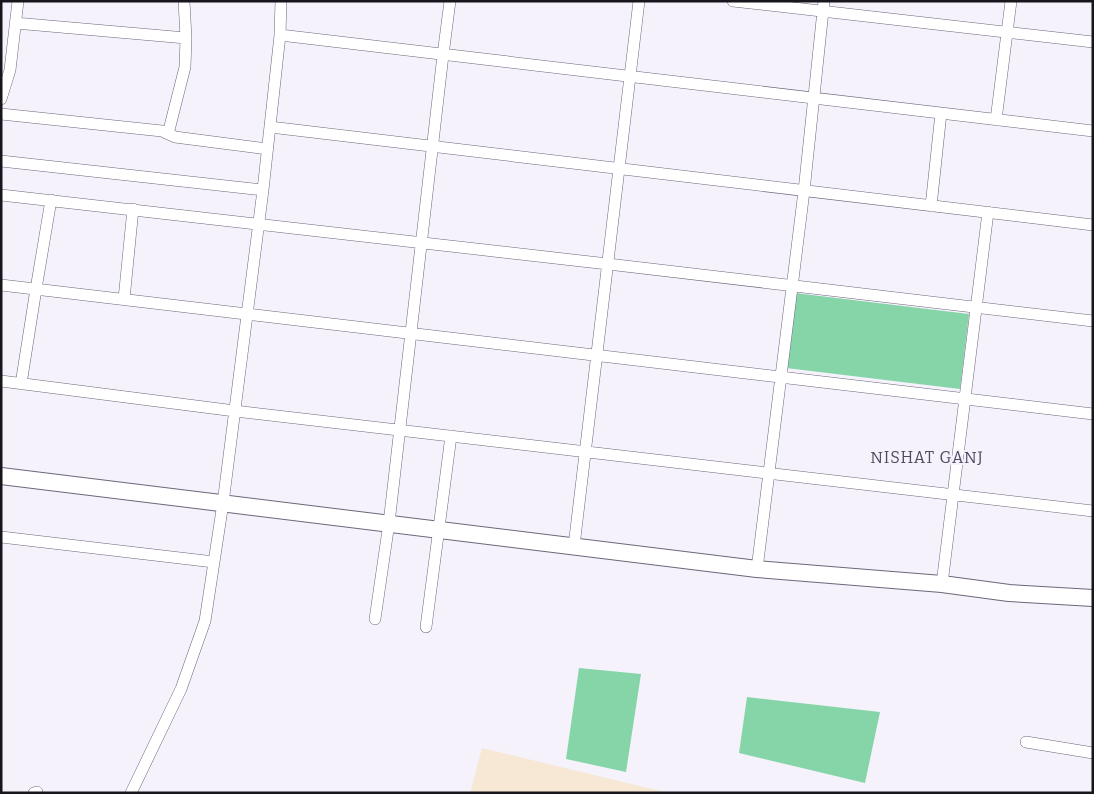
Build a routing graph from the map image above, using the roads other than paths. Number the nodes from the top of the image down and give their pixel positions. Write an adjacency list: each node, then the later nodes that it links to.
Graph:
1 (18, 1): 9 (street)
2 (184, 1): 12 (street)
3 (281, 1): 11 (street)
4 (450, 1): 14 (street)
5 (639, 1): 15 (street)
6 (733, 1): 8 (street)
7 (1011, 1): 10 (street)
8 (824, 6): 10 (street); 16 (street)
9 (15, 23): 12 (street); 17 (street)
10 (1008, 32): 13 (street); 20 (street)
11 (280, 35): 14 (street); 21 (street)
12 (186, 38): 23 (street)
13 (1093, 42)
14 (443, 55): 15 (street); 24 (street)
15 (630, 77): 16 (street); 27 (street)
16 (814, 98): 18 (street); 29 (street)
17 (1, 99)
18 (941, 113): 20 (street); 32 (street)
19 (1, 114): 23 (street)
20 (996, 120): 22 (street)
21 (270, 127): 24 (street); 25 (street)
22 (1093, 131)
23 (168, 134): 25 (street)
24 (432, 146): 27 (street); 37 (street)
25 (268, 149): 28 (street)
26 (1, 161): 28 (street)
27 (619, 169): 29 (street); 38 (street)
28 (263, 190): 35 (street)
29 (804, 191): 32 (street); 40 (street)
30 (1, 194): 31 (street)
31 (52, 200): 33 (street); 41 (street)
32 (931, 206): 34 (street)
33 (133, 210): 35 (street); 42 (street)
34 (988, 212): 36 (street); 43 (street)
35 (259, 224): 37 (street); 44 (street)
36 (1093, 225)
37 (421, 243): 38 (street); 46 (street)
38 (608, 264): 40 (street); 47 (street)
39 (1, 285): 41 (street)
40 (792, 286): 43 (street); 48 (street)
41 (36, 289): 42 (street); 50 (street)
42 (124, 299): 44 (street)
43 (975, 307): 45 (street); 51 (street)
44 (247, 313): 46 (street); 52 (street)
45 (1093, 321)
46 (411, 333): 47 (street); 54 (street)
47 (596, 356): 48 (street); 56 (street)
48 (780, 378): 51 (street); 57 (street)
49 (1, 382): 50 (street)
50 (21, 384): 52 (street)
51 (964, 399): 53 (street); 59 (street)
52 (235, 411): 54 (street); 60 (street)
53 (1093, 414)
54 (400, 430): 55 (street); 62 (street)
55 (451, 436): 56 (street); 63 (street)
56 (585, 452): 57 (street); 65 (street)
57 (768, 474): 59 (street); 67 (street)
58 (1, 476): 60 (street)
59 (953, 495): 61 (street); 68 (street)
60 (223, 503): 62 (street); 66 (street)
61 (1093, 511)
62 (389, 523): 63 (street); 70 (street)
63 (439, 530): 65 (street); 71 (street)
64 (1, 537): 66 (street)
65 (574, 546): 67 (street)
66 (214, 562): 74 (street)
67 (757, 569): 68 (street)
68 (942, 584): 69 (street)
69 (1093, 598)
70 (375, 619)
71 (426, 627)
72 (1026, 742): 73 (street)
73 (1093, 753)
74 (131, 793)

